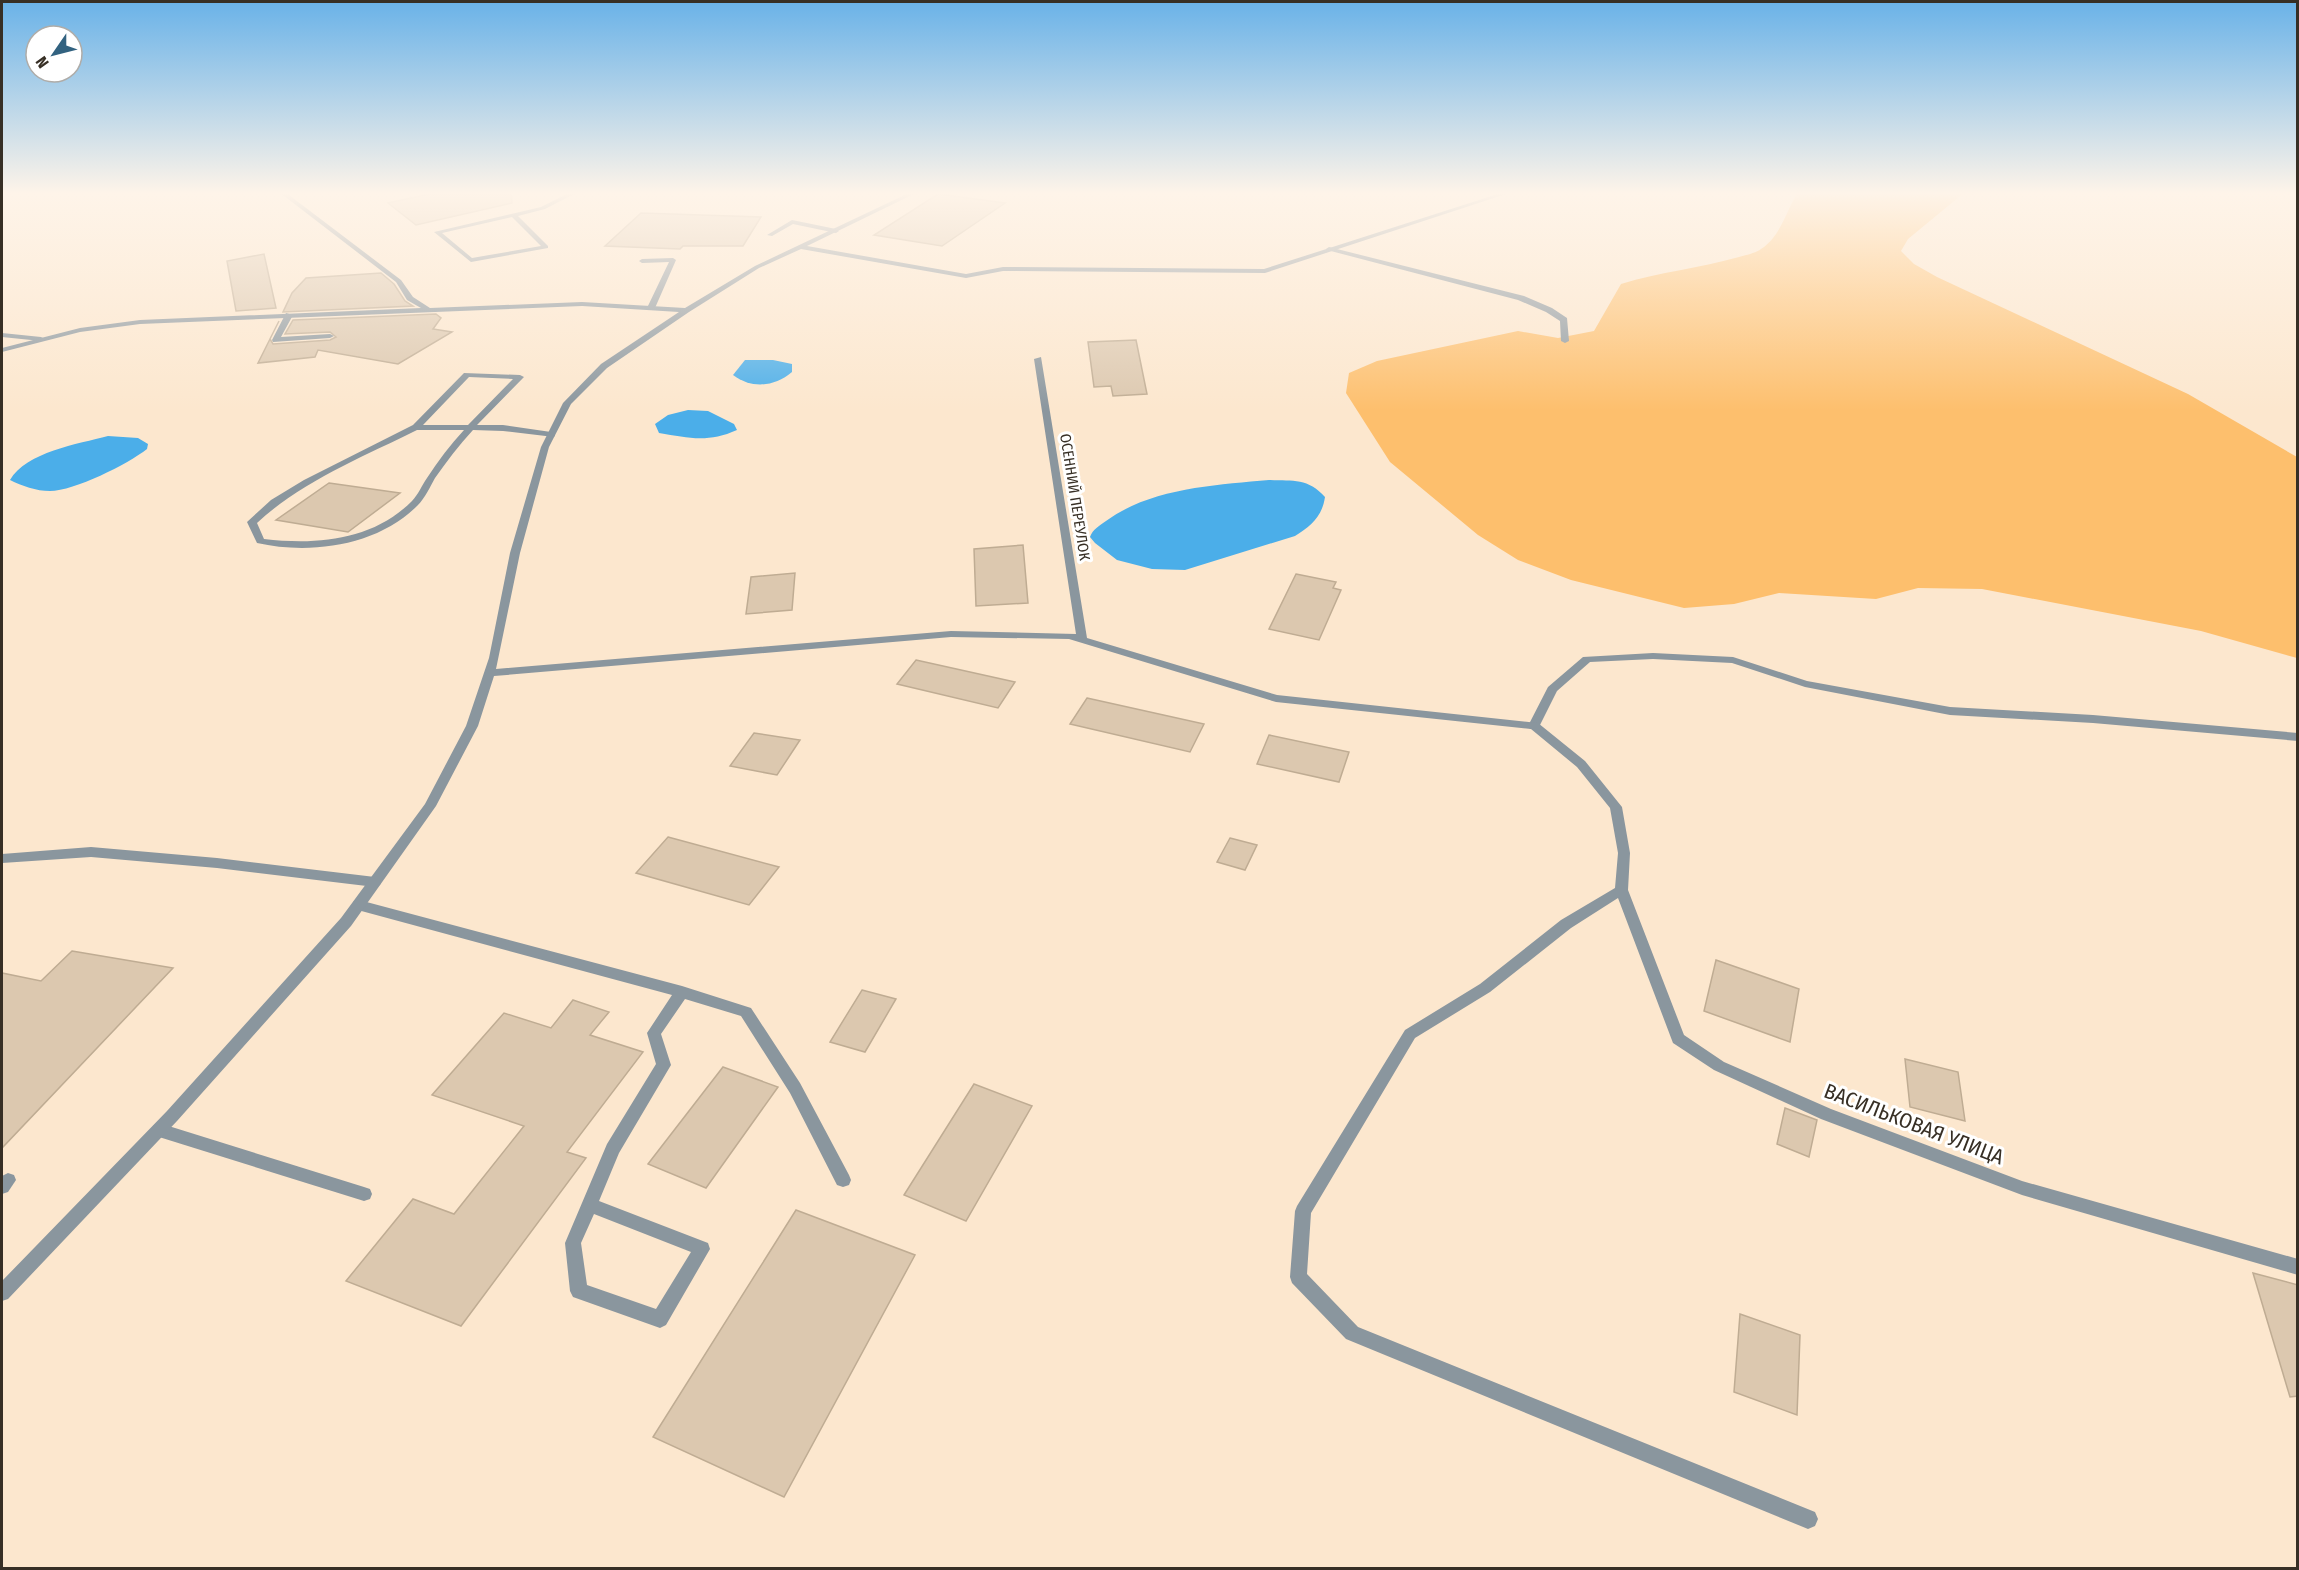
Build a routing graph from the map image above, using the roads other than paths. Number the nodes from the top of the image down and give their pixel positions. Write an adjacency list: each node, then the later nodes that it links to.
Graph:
1 (378, 265): 8 (street)
2 (671, 265): 7 (street)
3 (761, 265): 9 (street)
4 (905, 265): 5 (street)
5 (1279, 265)
6 (1393, 265): 14 (street)
7 (651, 308): 8 (street); 9 (street)
8 (427, 309): 10 (street)
9 (686, 310): 19 (street)
10 (289, 315): 12 (street); 13 (street)
11 (2, 335): 13 (street)
12 (330, 336)
13 (41, 339): 15 (street)
14 (1565, 341)
15 (2, 350)
16 (1038, 359): 20 (street, ОСЕННИЙ ПЕРЕУЛОК)
17 (416, 427): 18 (street); 18 (street); 18 (street)
18 (470, 428): 19 (street)
19 (551, 435): 21 (street)
20 (1082, 640): 21 (street); 22 (street)
21 (489, 673): 25 (street)
22 (1533, 726): 23 (street); 26 (street)
23 (2298, 737)
24 (2, 859): 25 (street)
25 (375, 882): 27 (street)
26 (1622, 890): 33 (street, ВАСИЛЬКОВАЯ УЛИЦА); 35 (street)
27 (359, 905): 28 (street); 29 (street)
28 (682, 992): 30 (street); 32 (street)
29 (159, 1130): 31 (street); 34 (street)
30 (843, 1180)
31 (364, 1194)
32 (590, 1204): 32 (street)
33 (2298, 1267)
34 (2, 1293)
35 (1808, 1519)

